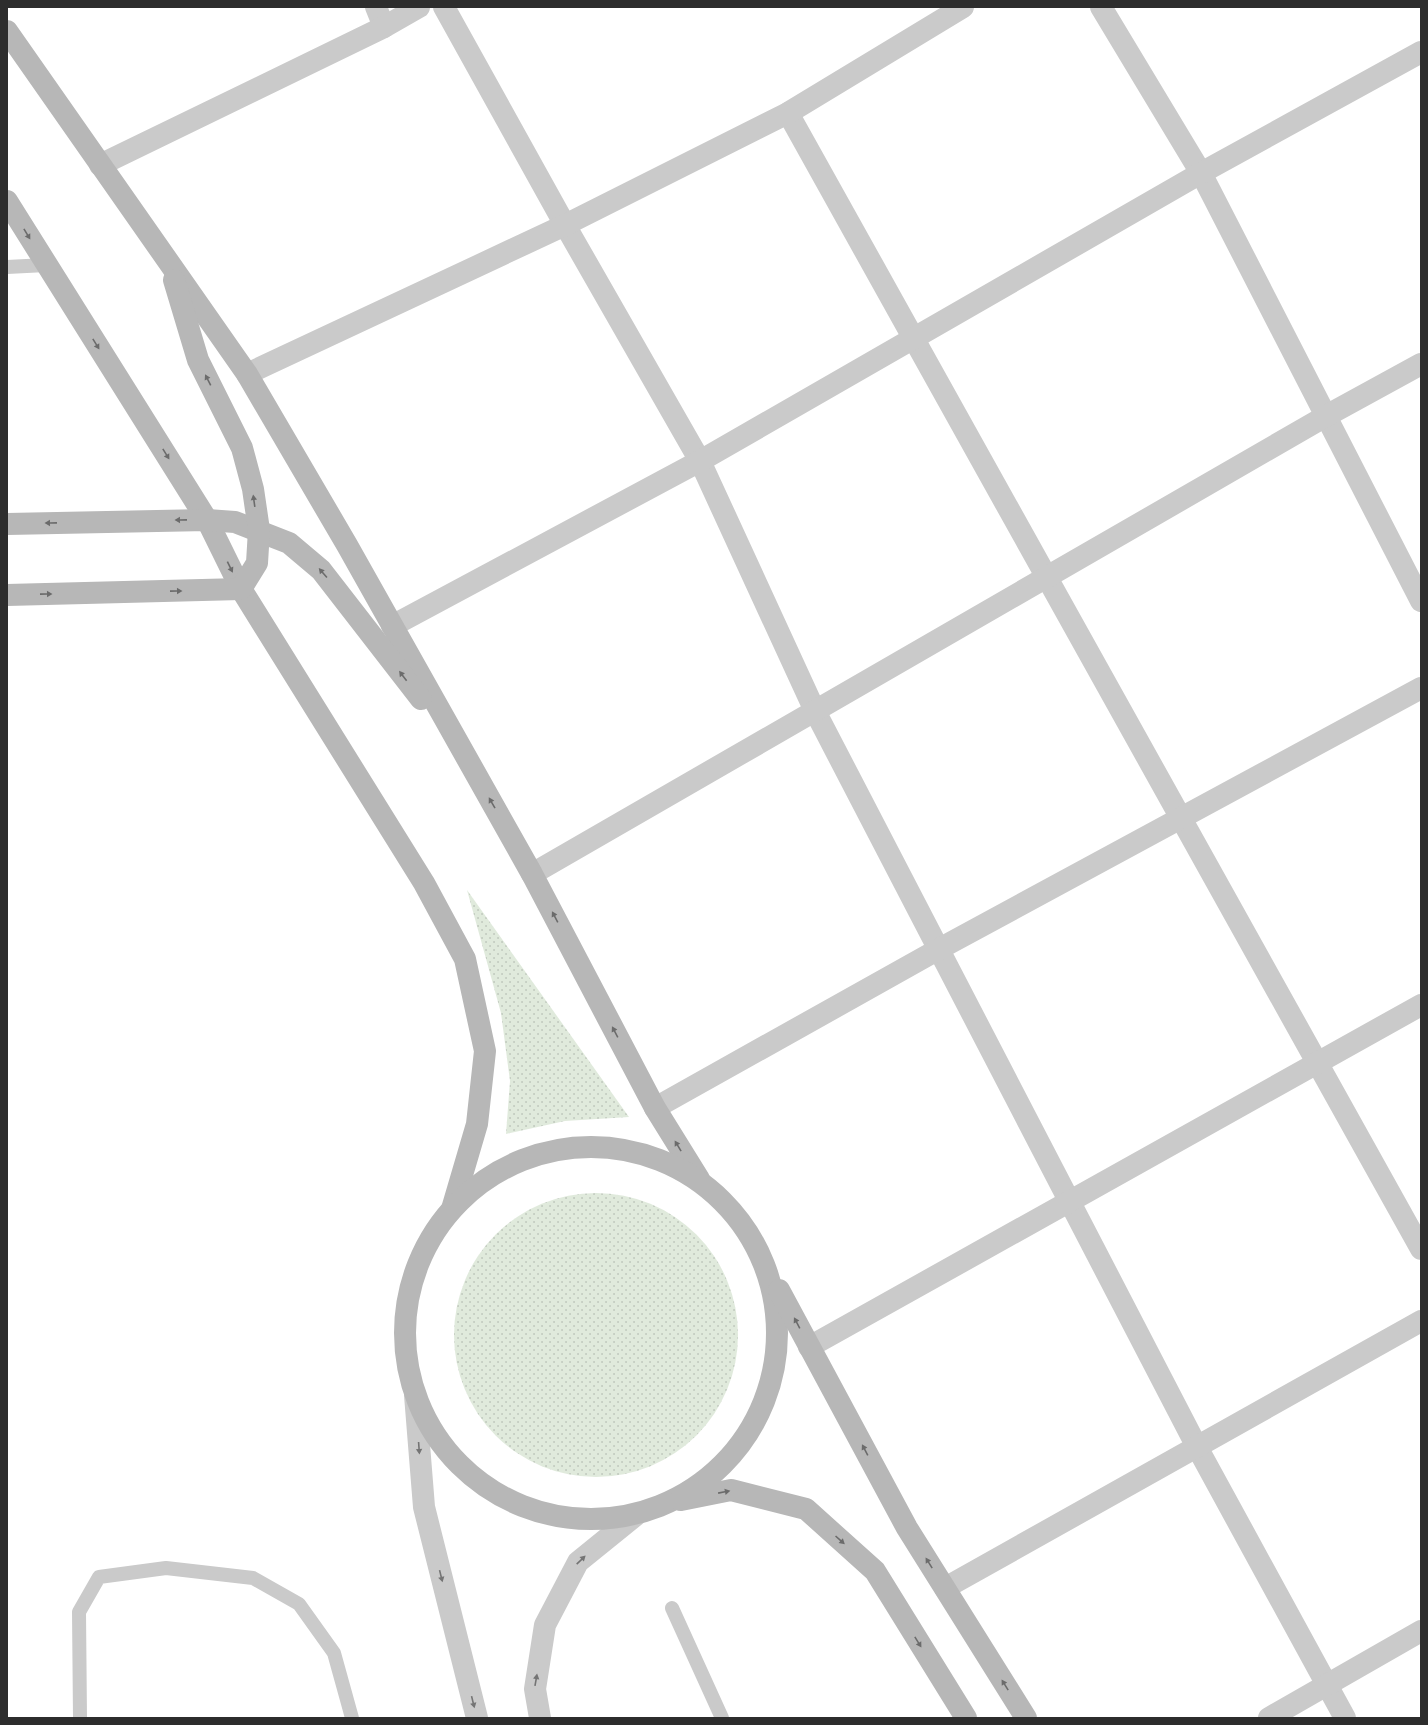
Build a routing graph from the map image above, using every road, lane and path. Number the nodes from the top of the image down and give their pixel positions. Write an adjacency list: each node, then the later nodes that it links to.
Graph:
1 (419, 7): 5 (street)
2 (444, 7): 12 (street)
3 (963, 7): 8 (street)
4 (1101, 7): 10 (street)
5 (380, 17): 9 (street)
6 (7, 31): 9 (main road)
7 (1421, 52): 10 (street)
8 (788, 113): 12 (street); 16 (street)
9 (100, 165): 13 (main road)
10 (1201, 173): 16 (street); 19 (street)
11 (7, 201): 14 (main road, one-way to 14)
12 (565, 225): 18 (street); 20 (street)
13 (169, 263): 18 (main road); 23 (main road, one-way to 13)
14 (46, 265): 15 (lane); 21 (main road, one-way to 21)
15 (7, 267)
16 (914, 338): 20 (street); 24 (street)
17 (1421, 364): 19 (street)
18 (247, 374): 28 (main road)
19 (1326, 416): 24 (street); 27 (street)
20 (700, 462): 28 (street); 30 (street)
21 (207, 520): 22 (main road, one-way to 22); 23 (main road); 25 (main road, one-way to 25)
22 (7, 524)
23 (259, 530): 25 (main road); 31 (main road, one-way to 23)
24 (1047, 577): 30 (street); 32 (street)
25 (241, 589): 26 (main road, one-way to 25); 40 (main road)
26 (7, 595)
27 (1421, 601)
28 (392, 626): 31 (main road)
29 (1421, 688): 32 (street)
30 (815, 711): 33 (street); 34 (street)
31 (469, 762): 33 (main road, one-way to 31)
32 (1181, 818): 34 (street); 36 (street)
33 (532, 874): 37 (main road, one-way to 33)
34 (939, 949): 37 (street); 39 (street)
35 (1421, 1005): 36 (street)
36 (1318, 1063): 39 (street); 41 (street)
37 (656, 1108): 38 (main road, one-way to 37)
38 (699, 1179): 40 (main road); 42 (main road)
39 (1070, 1202): 44 (street); 46 (street)
40 (452, 1209): 45 (main road)
41 (1421, 1249)
42 (766, 1265): 44 (main road, one-way to 42); 47 (main road)
43 (1421, 1321): 46 (street)
44 (810, 1347): 49 (main road, one-way to 44)
45 (415, 1395): 48 (main road); 55 (street, one-way to 55)
46 (1198, 1447): 49 (street); 52 (street)
47 (672, 1502): 48 (main road); 58 (main road, one-way to 58)
48 (636, 1515): 56 (street, one-way to 48)
49 (945, 1588): 59 (main road, one-way to 49)
50 (672, 1608): 57 (lane)
51 (1421, 1631): 52 (street)
52 (1327, 1685): 60 (street); 61 (street)
53 (80, 1718): 54 (lane)
54 (352, 1718)
55 (477, 1718)
56 (540, 1718)
57 (722, 1718)
58 (966, 1718)
59 (1026, 1718)
60 (1269, 1718)
61 (1345, 1718)

